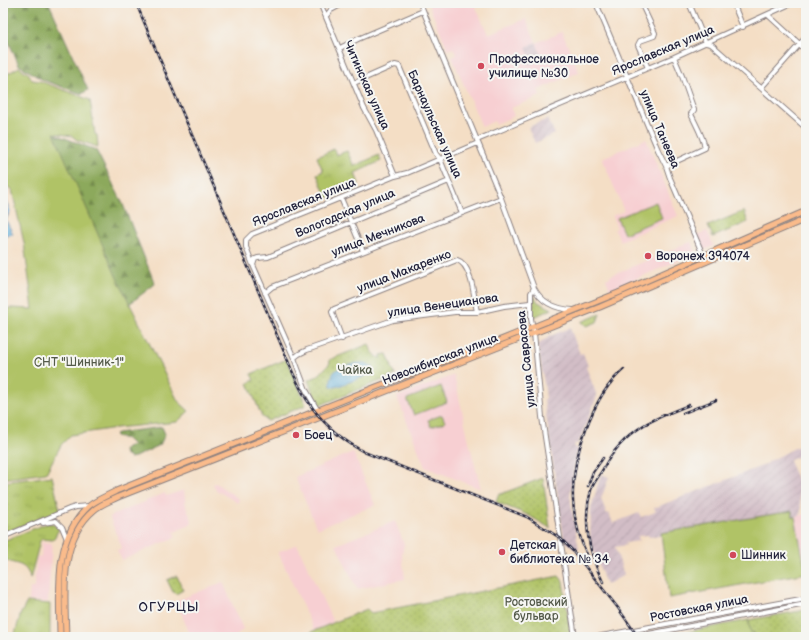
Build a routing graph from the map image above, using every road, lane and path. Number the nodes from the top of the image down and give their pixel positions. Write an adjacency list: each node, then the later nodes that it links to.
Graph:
1 (320, 3): 11 (street, Читинская улица)
2 (344, 3): 11 (street)
3 (420, 3): 9 (street)
4 (596, 3): 20 (street, улица Танеева)
5 (641, 3): 19 (street)
6 (688, 3): 14 (street)
7 (733, 3): 12 (street)
8 (790, 4): 10 (street, Ярославская улица)
9 (423, 11): 16 (street); 24 (street)
10 (768, 15): 12 (street, Ярославская улица); 15 (street)
11 (326, 16): 16 (street, Читинская улица)
12 (743, 26): 14 (street, Ярославская улица)
13 (806, 37): 15 (street)
14 (706, 43): 18 (street, Ярославская улица); 22 (street)
15 (800, 44): 17 (street); 22 (street)
16 (340, 48): 21 (street, Читинская улица)
17 (806, 50)
18 (674, 57): 19 (street, Ярославская улица); 26 (street)
19 (648, 68): 20 (street, Ярославская улица)
20 (626, 77): 24 (street, Ярославская улица); 26 (street, улица Танеева)
21 (354, 83): 25 (street, Барнаульская улица); 27 (street, Читинская улица)
22 (761, 88): 23 (street)
23 (806, 128)
24 (477, 141): 25 (street, Ярославская улица); 30 (street)
25 (440, 159): 27 (street, Ярославская улица); 28 (street, Барнаульская улица)
26 (666, 166): 36 (street, улица Танеева)
27 (395, 176): 29 (street, Ярославская улица)
28 (449, 181): 32 (street, Барнаульская улица); 34 (street, Вологодская улица)
29 (341, 198): 34 (street); 38 (street, Ярославская улица)
30 (501, 198): 32 (street, улица Мечникова); 39 (street)
31 (806, 211): 36 (main road, Новосибирская улица)
32 (462, 213): 35 (street, улица Мечникова)
33 (806, 219): 37 (main road, Новосибирская улица)
34 (351, 222): 35 (street); 38 (street, Вологодская улица)
35 (362, 252): 40 (street, улица Мечникова)
36 (703, 257): 37 (street, улица Танеева); 42 (main road, Новосибирская улица)
37 (706, 262): 45 (main road, Новосибирская улица)
38 (253, 265): 40 (street, Ярославская улица)
39 (534, 288): 41 (street, улица Саврасова); 42 (street)
40 (264, 293): 47 (street, Ярославская улица)
41 (530, 303): 43 (street, улица Венецианова); 44 (street, улица Саврасова)
42 (573, 310): 44 (main road, Новосибирская улица)
43 (477, 312): 46 (street, улица Венецианова); 46 (street, улица Макаренко)
44 (532, 327): 45 (street, улица Саврасова); 48 (main road, Новосибирская улица)
45 (534, 333): 56 (main road, Новосибирская улица); 57 (street, улица Саврасова)
46 (342, 339): 47 (street, улица Венецианова)
47 (294, 358): 48 (street, Ярославская улица)
48 (318, 411): 49 (main road, Новосибирская улица)
49 (89, 506): 50 (street, Новосибирская улица); 52 (main road, Новосибирская улица)
50 (34, 524): 51 (street, Новосибирская улица); 52 (street, Новосибирская улица)
51 (3, 536)
52 (67, 539): 55 (main road, Новосибирская улица)
53 (806, 598): 58 (street, Ростовская улица)
54 (806, 604): 59 (street, Ростовская улица)
55 (60, 637)
56 (66, 637)
57 (575, 637)
58 (596, 637)
59 (633, 637)

